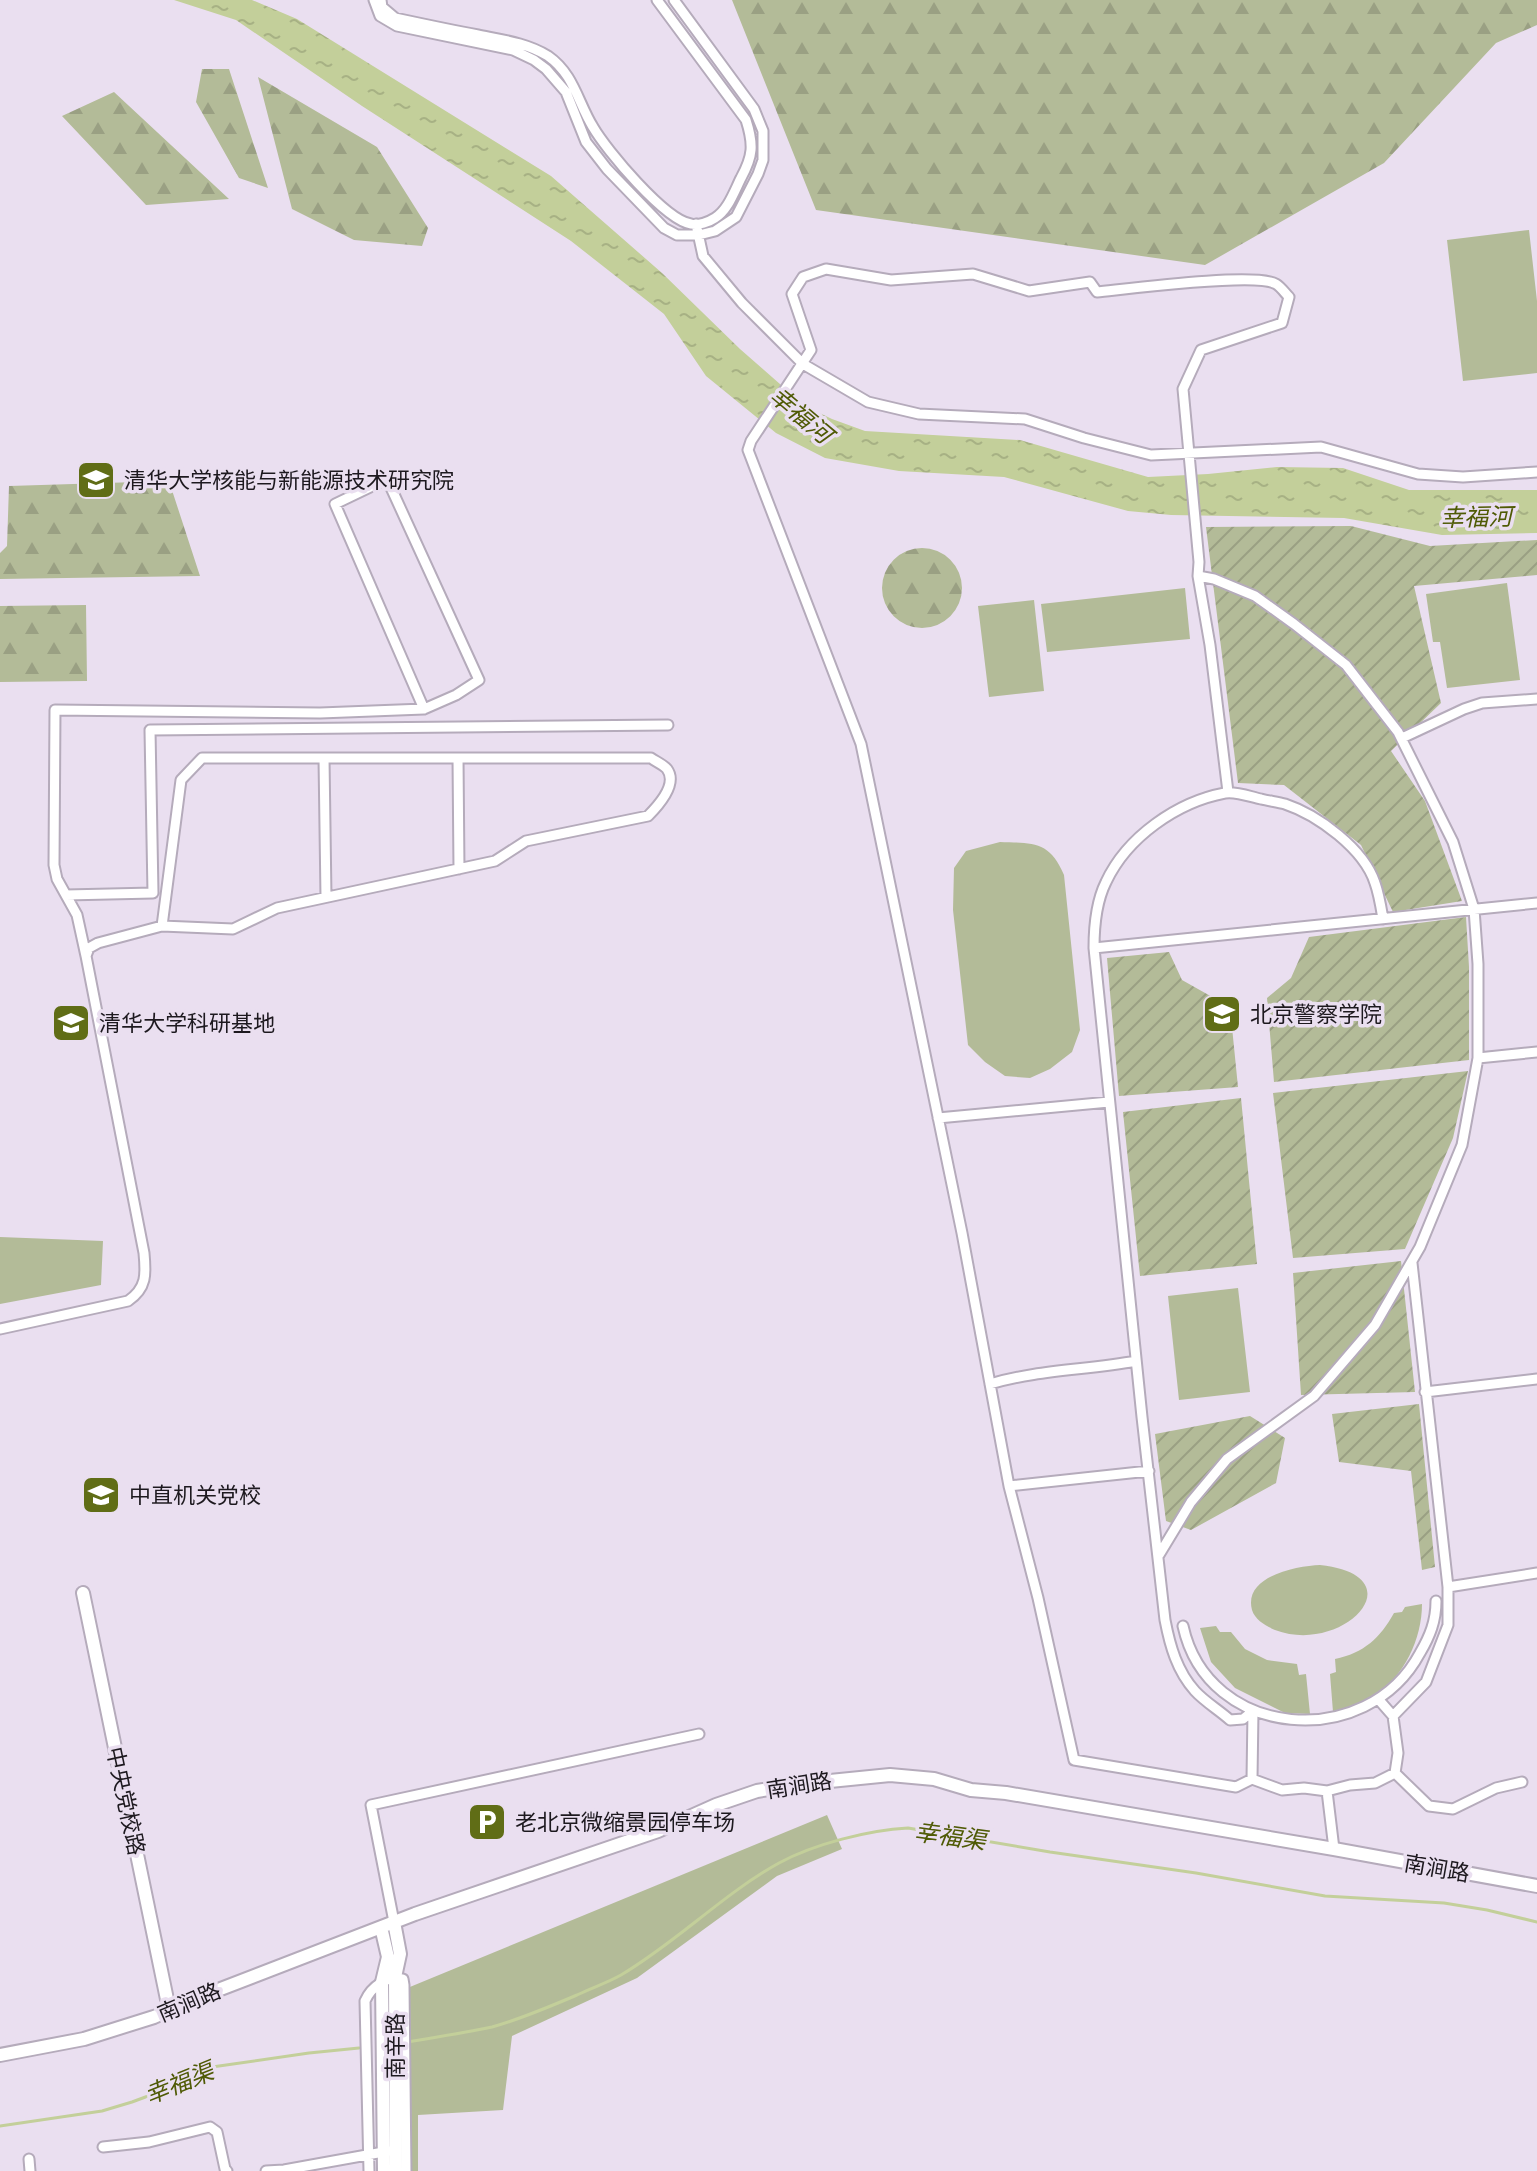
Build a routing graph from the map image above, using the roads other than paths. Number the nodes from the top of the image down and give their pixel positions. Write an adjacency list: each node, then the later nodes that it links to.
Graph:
1 (374, 0): 6 (street)
2 (381, 0): 5 (street)
3 (657, 0): 5 (street)
4 (674, 0): 6 (street)
5 (696, 224): 6 (street)
6 (699, 235): 7 (street)
7 (803, 364): 8 (street); 8 (street); 30 (street)
8 (1188, 453): 9 (street); 10 (street)
9 (1537, 472)
10 (1198, 576): 14 (street); 17 (street)
11 (1537, 699): 14 (street)
12 (424, 709): 12 (street); 19 (street)
13 (668, 725): 19 (street)
14 (1402, 738): 22 (street)
15 (324, 758): 16 (street); 20 (street); 24 (street)
16 (458, 758): 18 (street); 18 (street)
17 (1228, 792): 23 (street); 25 (street)
18 (459, 869): 20 (street)
19 (66, 895): 26 (street)
20 (326, 897): 24 (street)
21 (1537, 903): 22 (street)
22 (1474, 909): 23 (street); 28 (street)
23 (1383, 919): 25 (street)
24 (162, 926): 26 (street)
25 (1094, 948): 29 (street)
26 (86, 956): 32 (street)
27 (1537, 1052): 28 (street)
28 (1478, 1058): 31 (street)
29 (1109, 1102): 30 (street); 33 (street)
30 (938, 1118): 35 (street)
31 (1412, 1261): 36 (street); 39 (street)
32 (0, 1329)
33 (1136, 1361): 35 (street); 37 (street)
34 (1537, 1379): 36 (street)
35 (990, 1384): 38 (street)
36 (1425, 1392): 41 (street)
37 (1149, 1471): 38 (street); 39 (street)
38 (1009, 1486): 50 (street)
39 (1159, 1555): 46 (street)
40 (1537, 1573): 41 (street)
41 (1448, 1587): 47 (street)
42 (83, 1593): 58 (main road, 中央党校路)
43 (1436, 1601): 45 (street)
44 (1183, 1626): 46 (street)
45 (1379, 1700): 46 (street); 47 (street)
46 (1253, 1711): 50 (street)
47 (1393, 1716): 49 (street)
48 (699, 1734): 55 (street)
49 (1395, 1773): 51 (street); 52 (street)
50 (1252, 1779): 52 (street)
51 (1522, 1782)
52 (1327, 1791): 53 (street)
53 (1334, 1849): 54 (main road, 南涧路); 55 (main road, 南涧路)
54 (1537, 1886)
55 (387, 1924): 56 (main road, 南辛路); 57 (main road, 南辛路); 58 (main road, 南涧路)
56 (395, 1977): 57 (street); 61 (main road, 南辛路); 72 (street)
57 (382, 1982): 60 (street); 61 (main road, 南辛路)
58 (169, 2009): 59 (main road, 南涧路)
59 (0, 2055)
60 (368, 2100): 61 (street); 64 (street)
61 (389, 2101): 63 (main road, 南辛路)
62 (103, 2147): 67 (street)
63 (390, 2151): 64 (street); 70 (main road, 南辛路); 71 (main road, 南辛路)
64 (369, 2155): 68 (street); 69 (street)
65 (29, 2159): 66 (street)
66 (30, 2171)
67 (227, 2171)
68 (266, 2171)
69 (369, 2171)
70 (384, 2171)
71 (396, 2171)
72 (406, 2171)

